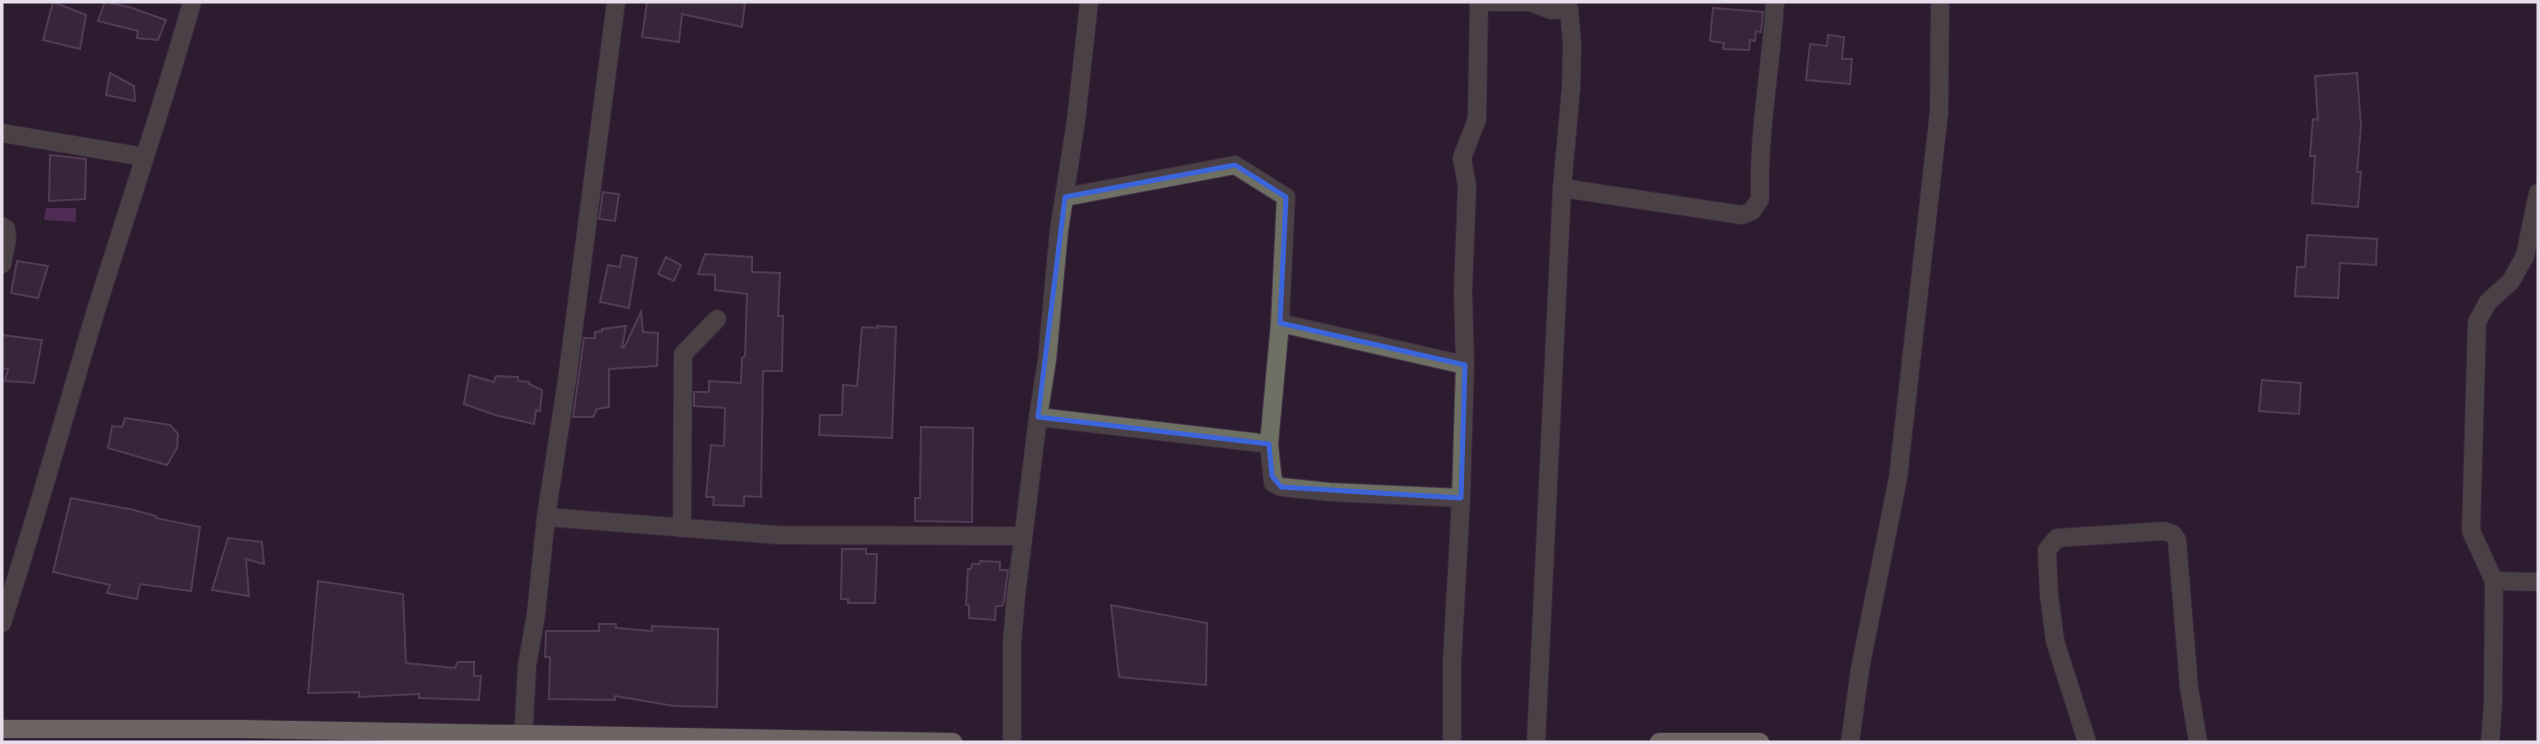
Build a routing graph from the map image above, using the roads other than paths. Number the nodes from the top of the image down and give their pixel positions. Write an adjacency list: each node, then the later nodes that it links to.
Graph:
1 (192, 2): 9 (street)
2 (616, 2): 21 (street)
3 (1089, 2): 12 (street)
4 (1479, 2): 17 (street)
5 (1488, 2): 10 (street)
6 (1775, 2): 10 (street)
7 (1940, 2): 36 (street)
8 (2, 133): 9 (street)
9 (145, 157): 26 (street)
10 (1562, 188): 33 (street)
11 (2538, 193): 24 (street)
12 (1065, 197): 16 (street); 18 (street)
13 (2, 226): 14 (street)
14 (2, 264)
15 (717, 319): 22 (street)
16 (1280, 323): 17 (street); 19 (street)
17 (1465, 365): 20 (street)
18 (1038, 417): 19 (street); 23 (street)
19 (1269, 444): 20 (street)
20 (1461, 498): 32 (street)
21 (546, 517): 22 (street); 28 (street)
22 (682, 528): 23 (street)
23 (1023, 536): 31 (street)
24 (2494, 581): 25 (street); 39 (street)
25 (2538, 582)
26 (2, 624)
27 (2, 729): 28 (main road)
28 (523, 738): 29 (main road)
29 (928, 742): 30 (main road)
30 (953, 742)
31 (1012, 742)
32 (1452, 742)
33 (1536, 742)
34 (1659, 742): 35 (main road)
35 (1760, 742)
36 (1850, 742)
37 (2087, 742): 38 (street)
38 (2198, 742)
39 (2490, 742)

